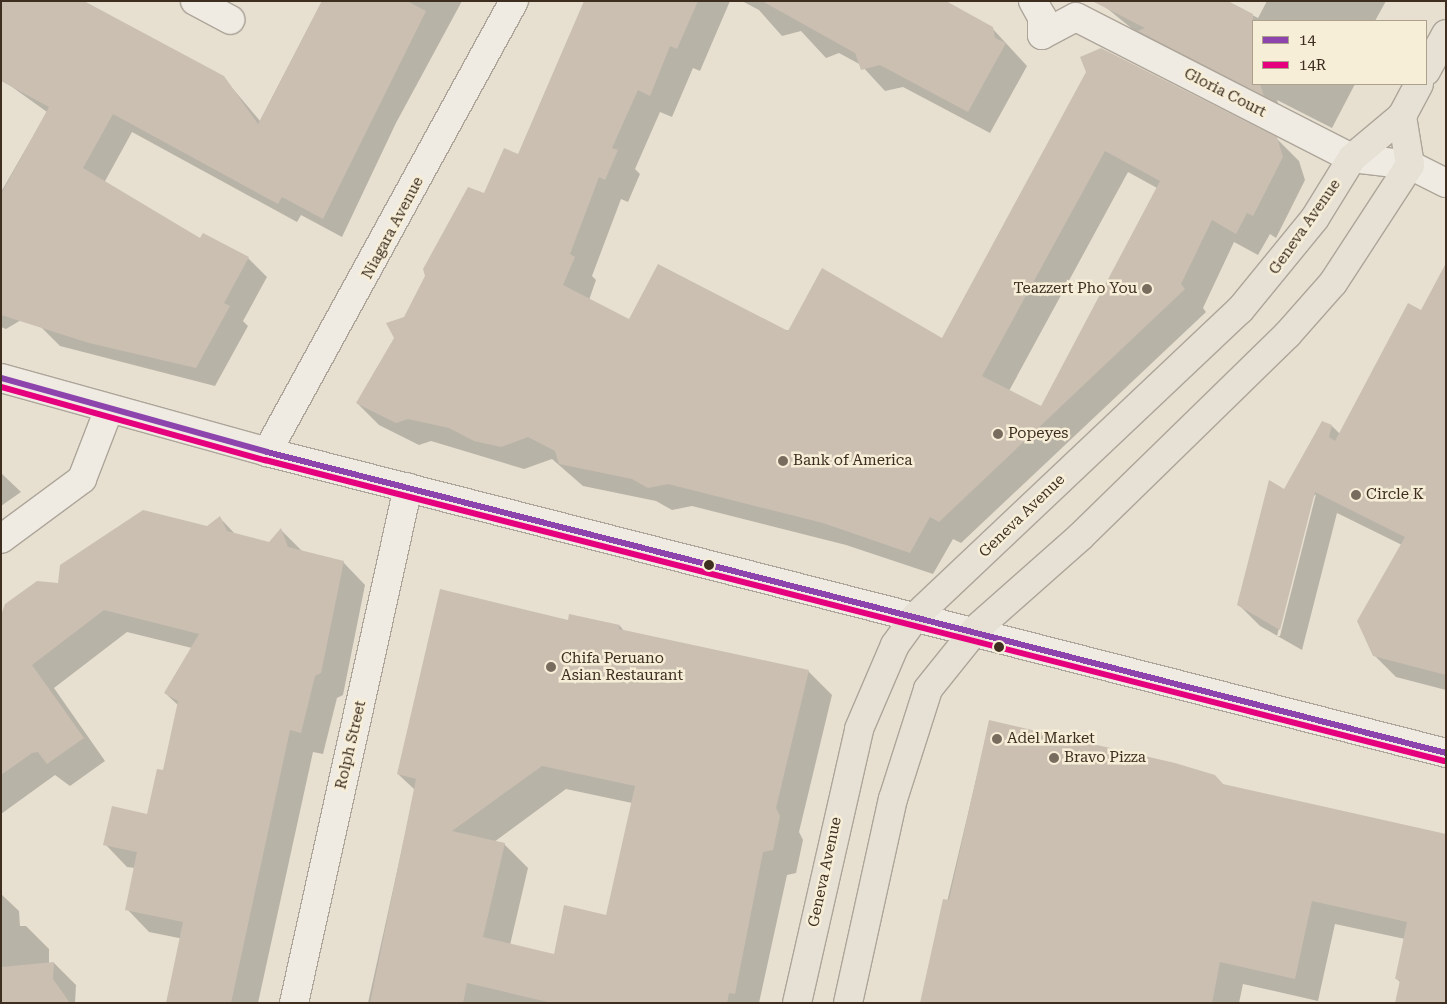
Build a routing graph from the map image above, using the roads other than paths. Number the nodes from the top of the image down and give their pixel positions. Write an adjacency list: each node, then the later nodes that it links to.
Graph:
1 (195, 1): 4 (street)
2 (514, 1): 14 (street, Niagara Avenue)
3 (1032, 1): 9 (street, Gloria Court)
4 (230, 20)
5 (1446, 34): 6 (main road)
6 (1427, 69)
7 (1418, 85): 8 (main road, Geneva Avenue)
8 (1402, 116): 9 (main road, Geneva Avenue); 10 (main road)
9 (1352, 158): 10 (street, Gloria Court); 17 (main road, Geneva Avenue)
10 (1410, 165): 11 (street, Gloria Court); 18 (main road)
11 (1446, 184)
12 (1, 378): 13 (street)
13 (109, 409): 14 (street); 16 (street)
14 (267, 452): 15 (street)
15 (408, 487): 17 (street); 20 (street, Rolph Street)
16 (1, 539)
17 (917, 615): 18 (street); 21 (main road, Geneva Avenue)
18 (976, 630): 19 (street); 22 (main road)
19 (1446, 753)
20 (294, 1003)
21 (796, 1003)
22 (848, 1003)

